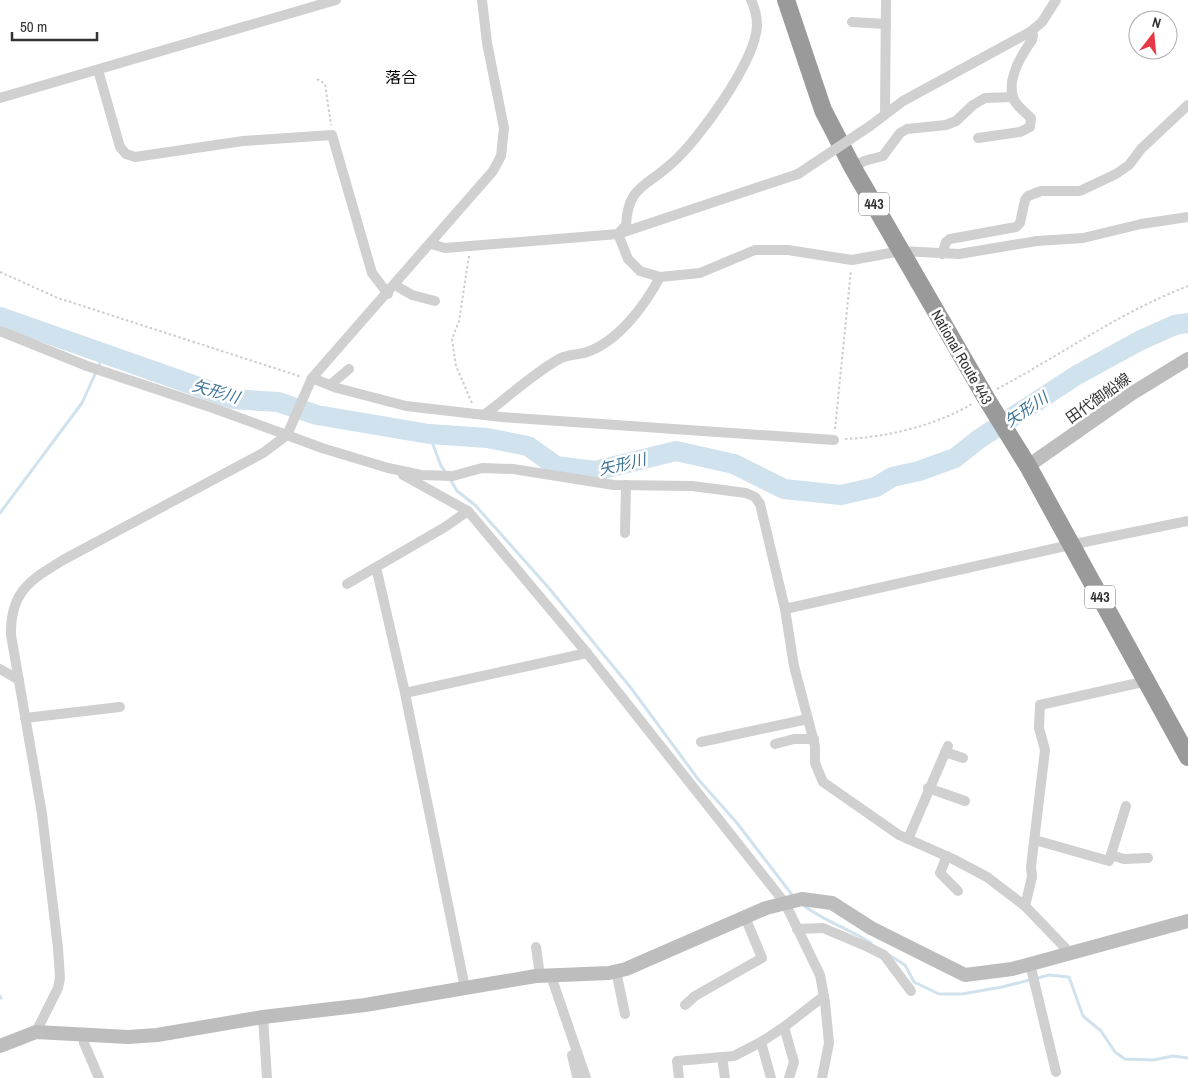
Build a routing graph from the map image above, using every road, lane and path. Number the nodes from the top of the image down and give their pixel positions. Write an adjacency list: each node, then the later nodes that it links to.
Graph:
1 (336, 0): 10 (street)
2 (482, 0): 21 (street)
3 (751, 0): 20 (street)
4 (786, 0): 18 (highway, National Route 443 / 443)
5 (886, 0): 8 (street)
6 (1056, 0): 9 (street)
7 (852, 22): 8 (street)
8 (886, 24): 15 (street)
9 (1030, 32): 12 (street); 15 (street)
10 (98, 70): 13 (street); 16 (street)
11 (317, 79): 16 (path)
12 (1013, 97): 17 (street); 18 (street)
13 (0, 98)
14 (1188, 105): 24 (street)
15 (885, 114): 20 (street, bridge)
16 (332, 135): 30 (street)
17 (978, 138)
18 (853, 168): 23 (highway, National Route 443 / 443)
19 (1188, 217): 24 (street)
20 (618, 234): 22 (street); 27 (street)
21 (431, 244): 22 (street); 28 (street)
22 (469, 246): 38 (path)
23 (901, 251): 24 (street); 25 (street); 37 (highway, National Route 443 / 443)
24 (942, 254)
25 (852, 260): 27 (street); 40 (path)
26 (0, 272): 35 (path)
27 (660, 277): 38 (street)
28 (395, 285): 30 (street); 31 (street)
29 (1188, 286): 37 (path)
30 (388, 294): 35 (street)
31 (435, 301)
32 (0, 331): 39 (street)
33 (1188, 359): 41 (street, 田代御船線)
34 (349, 369): 36 (street)
35 (310, 382): 36 (street); 39 (street)
36 (330, 385): 38 (street)
37 (985, 398): 40 (path); 41 (highway, National Route 443 / 443)
38 (481, 414): 40 (street)
39 (289, 432): 42 (street); 53 (street)
40 (834, 440)
41 (1028, 466): 47 (highway, National Route 443 / 443)
42 (388, 468): 43 (street); 44 (street)
43 (626, 485): 46 (street); 50 (street)
44 (468, 511): 48 (street); 51 (street)
45 (1188, 521): 47 (street)
46 (625, 533)
47 (1070, 544): 50 (street); 54 (highway, National Route 443 / 443)
48 (376, 567): 49 (street); 55 (street)
49 (347, 584)
50 (785, 609): 58 (street)
51 (587, 653): 55 (street); 73 (street)
52 (0, 669): 53 (street)
53 (19, 680): 57 (street)
54 (1147, 681): 62 (highway, National Route 443 / 443); 68 (street)
55 (405, 693): 83 (street)
56 (120, 707): 57 (street)
57 (25, 718): 90 (street)
58 (808, 718): 59 (street); 60 (street)
59 (814, 739): 61 (street); 67 (street)
60 (701, 742)
61 (775, 744)
62 (1188, 757)
63 (963, 758): 64 (street)
64 (928, 788): 65 (street); 67 (street)
65 (965, 800)
66 (1126, 806): 69 (street)
67 (908, 839): 70 (street)
68 (1035, 840): 69 (street); 74 (street)
69 (1111, 855): 71 (street)
70 (947, 856): 72 (street); 74 (street)
71 (1148, 858)
72 (958, 891)
73 (785, 903): 75 (street); 77 (street); 80 (street)
74 (1025, 906): 79 (street)
75 (745, 917): 81 (street); 86 (street)
76 (1188, 920): 79 (street)
77 (797, 929): 84 (street); 85 (street)
78 (536, 947): 82 (street)
79 (1071, 954): 80 (street)
80 (1030, 964): 95 (street)
81 (616, 971): 82 (street); 87 (street)
82 (546, 976): 83 (street); 96 (street)
83 (465, 988): 88 (street)
84 (911, 992)
85 (824, 996): 89 (street); 103 (street)
86 (685, 1005)
87 (625, 1014)
88 (263, 1017): 91 (street); 98 (street)
89 (784, 1027): 92 (street); 102 (street)
90 (36, 1032): 91 (street); 93 (street)
91 (84, 1035): 97 (street)
92 (760, 1042): 94 (street); 101 (street)
93 (0, 1046)
94 (722, 1057): 99 (street); 100 (street)
95 (1056, 1072)
96 (581, 1077)
97 (99, 1078)
98 (267, 1078)
99 (679, 1078)
100 (725, 1078)
101 (771, 1078)
102 (789, 1078)
103 (822, 1078)

